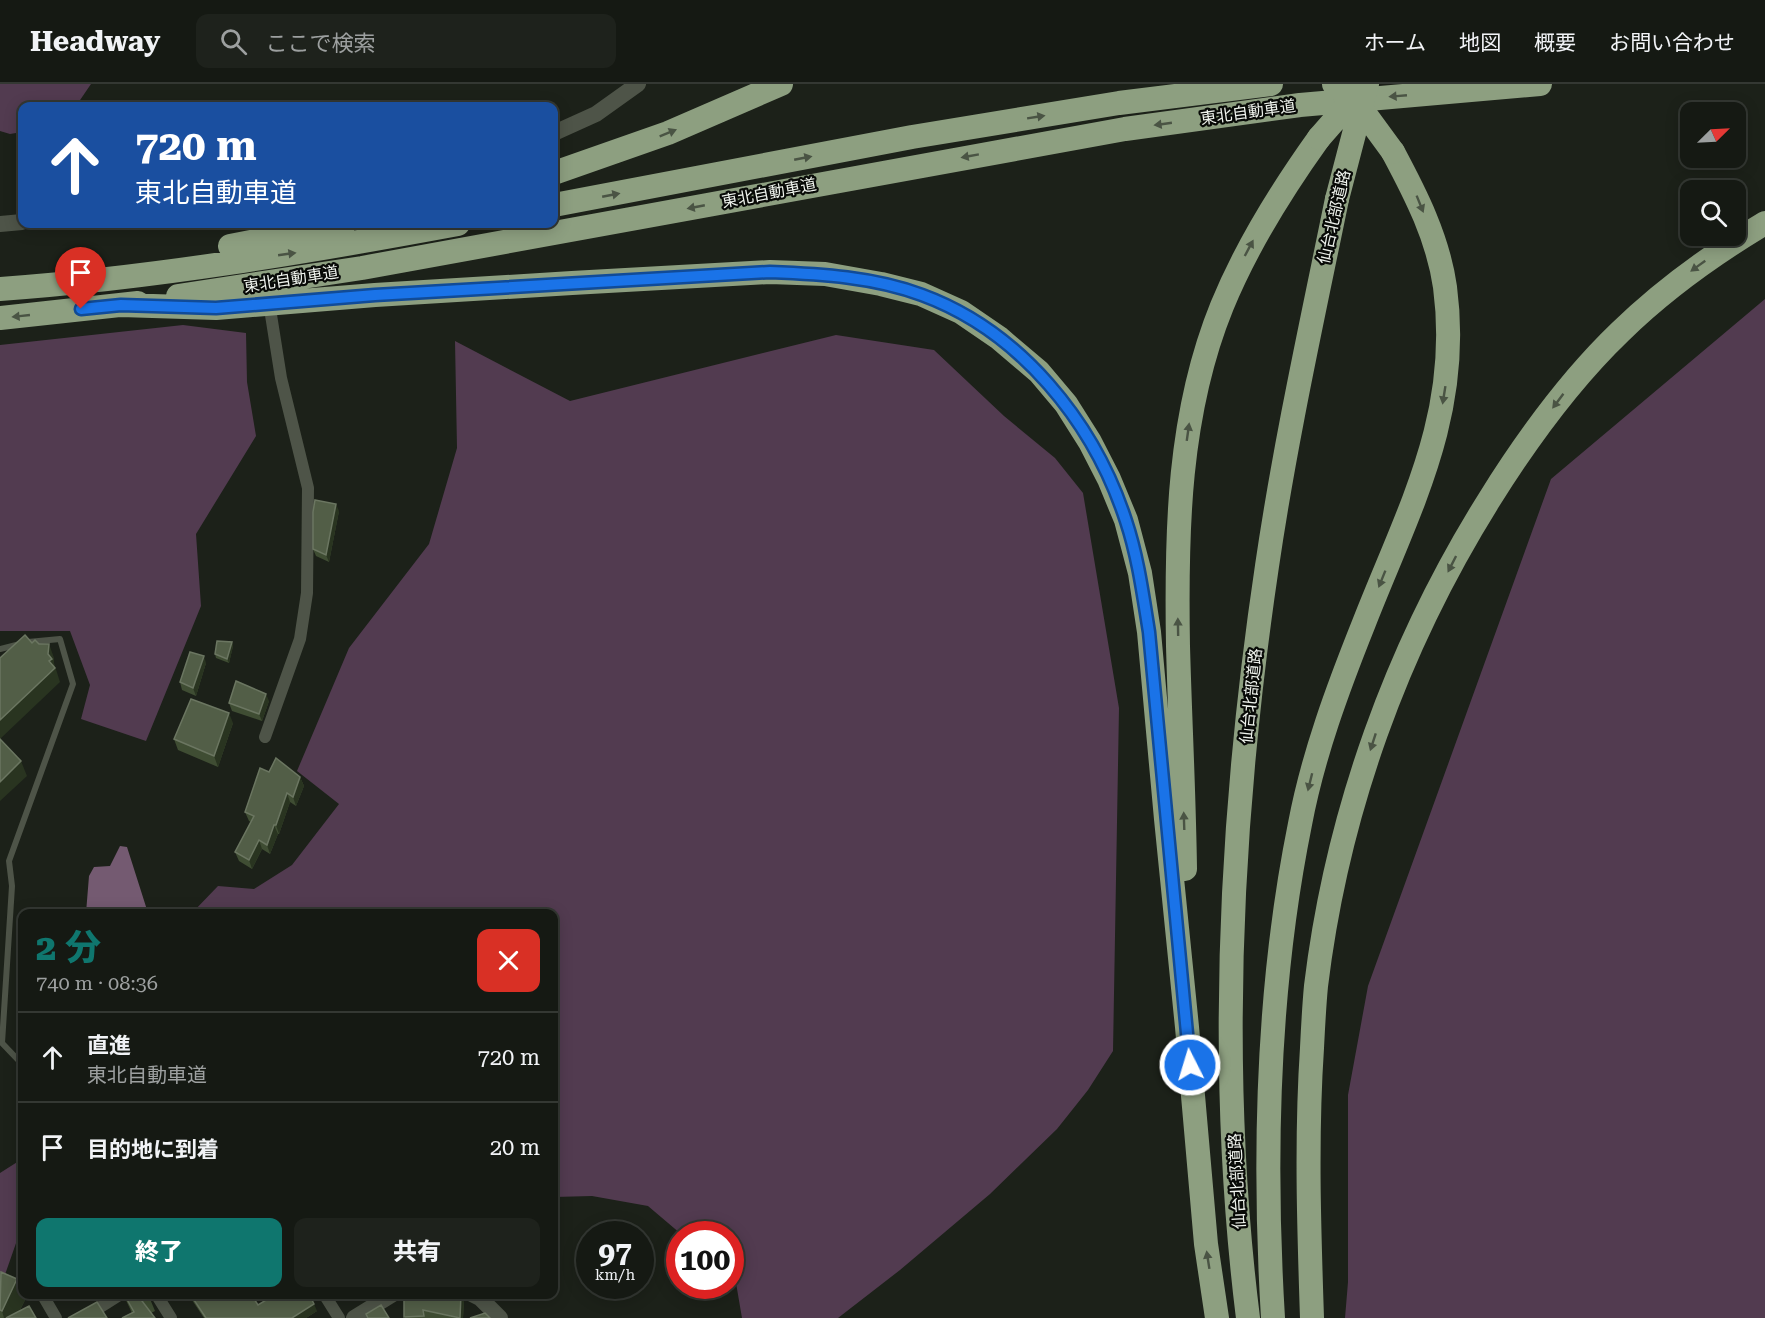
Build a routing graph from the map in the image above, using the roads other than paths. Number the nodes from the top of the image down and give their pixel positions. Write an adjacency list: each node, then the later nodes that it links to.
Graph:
1 (638, 84): 7 (street)
2 (781, 84): 8 (highway, one-way to 2)
3 (1271, 84): 9 (highway, 東北自動車道, one-way to 3)
4 (1334, 84): 39 (highway, one-way to 39, bridge)
5 (1367, 84): 23 (highway, one-way to 5, bridge); 38 (highway, 仙台北部道路, bridge)
6 (1540, 84): 16 (highway, 東北自動車道, one-way to 16)
7 (558, 131)
8 (558, 172)
9 (558, 205)
10 (18, 222): 12 (street)
11 (1765, 223): 40 (highway, one-way to 40)
12 (0, 224)
13 (323, 228): 15 (highway)
14 (436, 228): 15 (highway, 東北自動車道, one-way to 14)
15 (0, 286)
16 (121, 305): 18 (highway, 東北自動車道, one-way to 18); 23 (highway)
17 (271, 315): 20 (street)
18 (0, 318)
19 (0, 649): 22 (lane)
20 (266, 737)
21 (0, 861): 22 (lane)
22 (9, 861): 24 (lane)
23 (1187, 1027): 37 (highway, one-way to 23)
24 (18, 1060)
25 (45, 1299): 31 (street)
26 (113, 1299): 32 (street)
27 (159, 1299): 33 (street)
28 (327, 1299): 34 (street)
29 (385, 1299): 35 (street)
30 (481, 1299): 36 (street)
31 (56, 1318)
32 (82, 1318)
33 (171, 1318)
34 (339, 1318)
35 (354, 1318)
36 (500, 1318)
37 (1217, 1318)
38 (1248, 1318)
39 (1273, 1318)
40 (1312, 1318)

